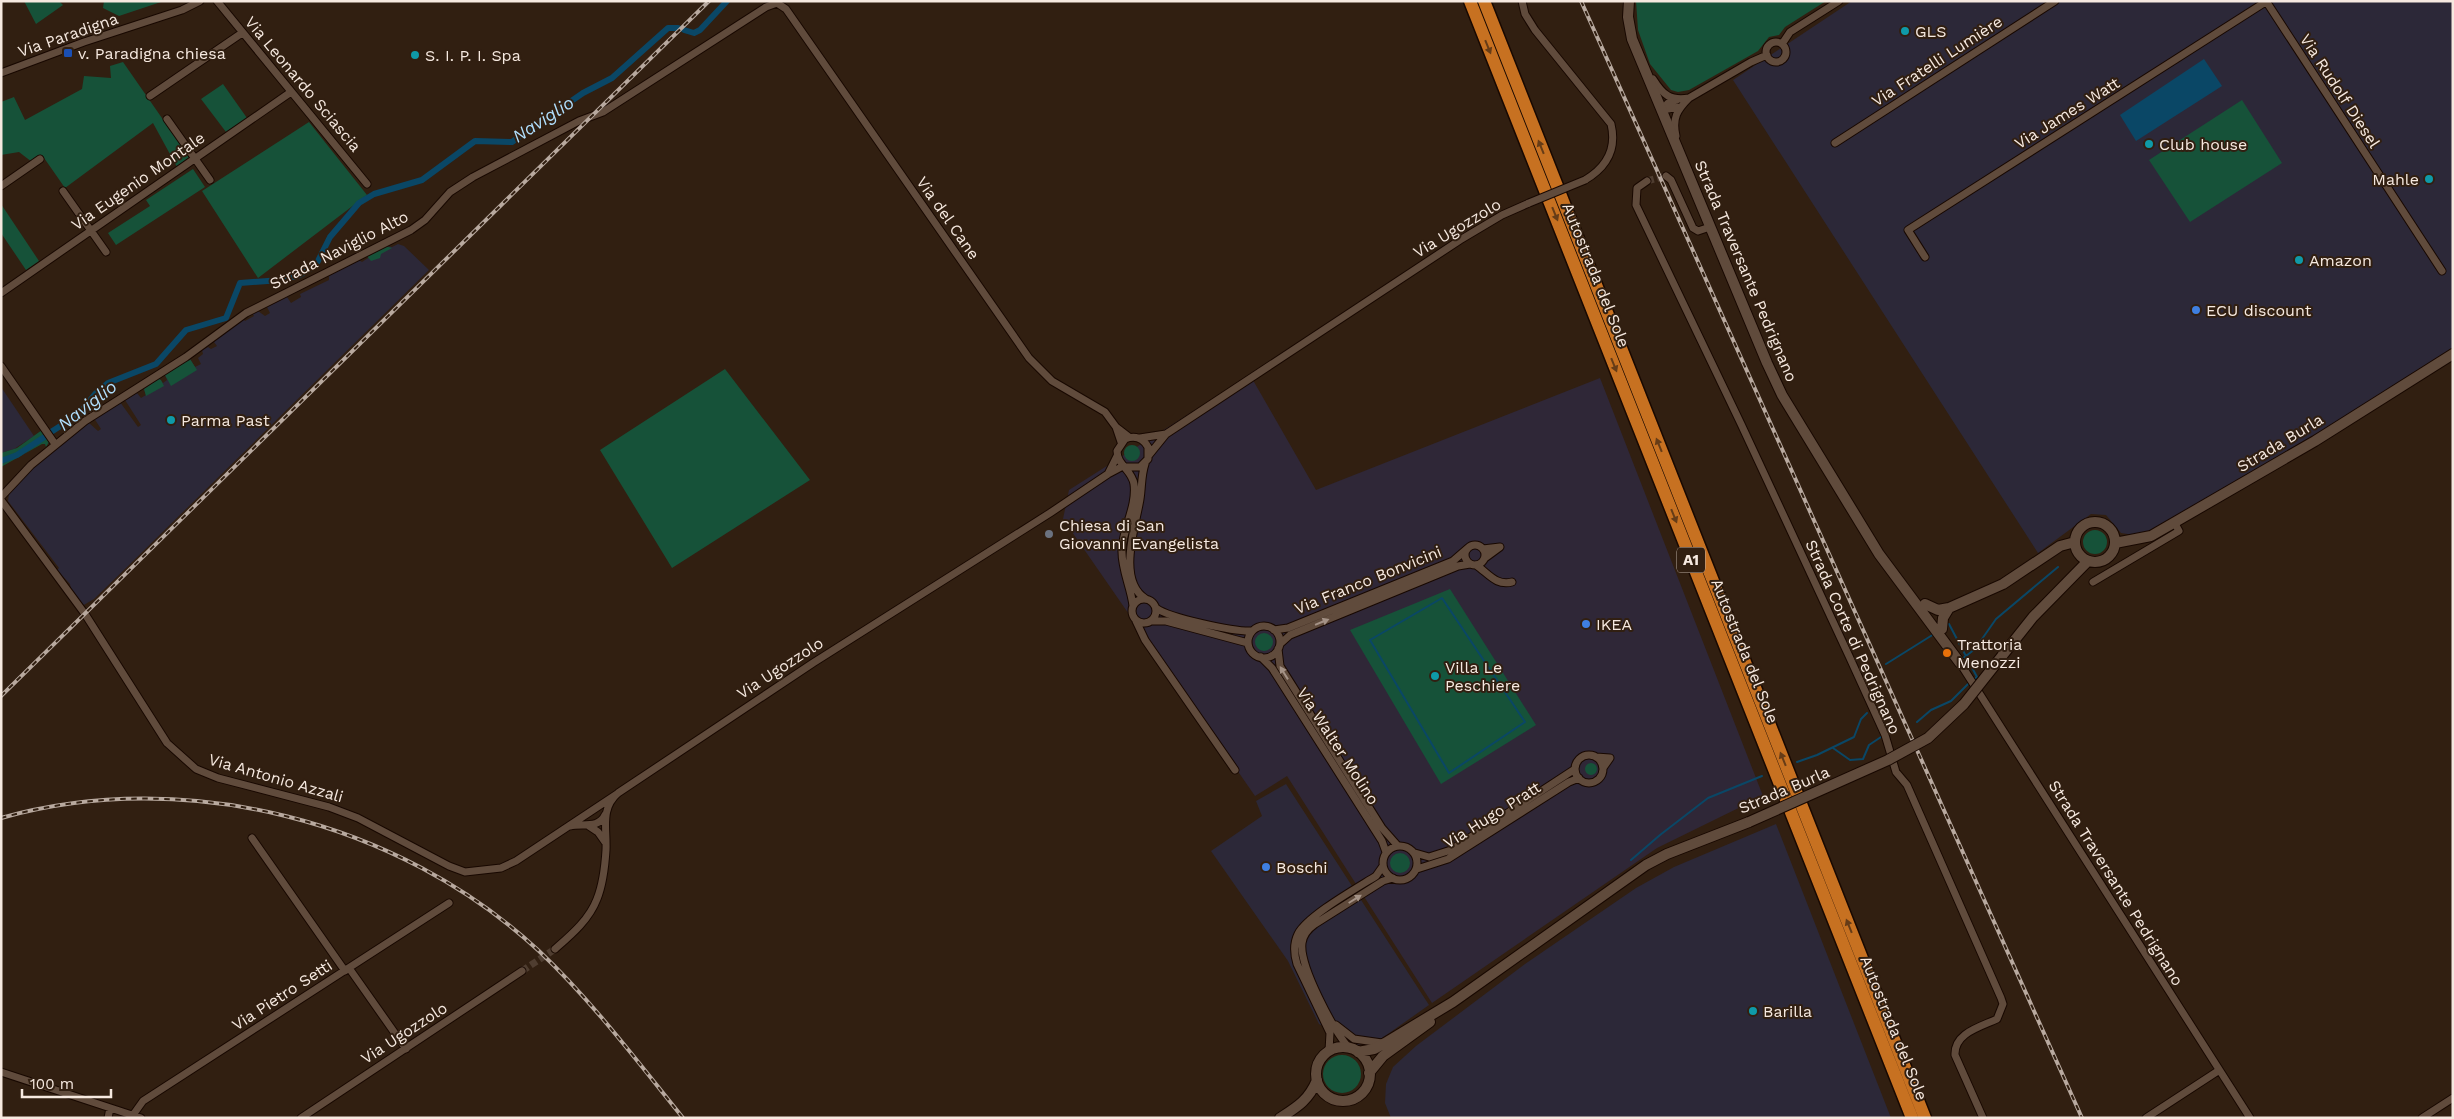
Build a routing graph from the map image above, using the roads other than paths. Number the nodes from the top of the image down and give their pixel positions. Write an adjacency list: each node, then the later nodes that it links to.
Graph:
1 (200, 1): 15 (street, Via Paradigna)
2 (217, 1): 11 (street, Via Leonardo Sciascia)
3 (1470, 1): 117 (highway, Autostrada del Sole / A1, one-way to 117)
4 (1484, 1): 118 (highway, Autostrada del Sole / A1, one-way to 4)
5 (1522, 1): 40 (street, Via Ugozzolo, bridge)
6 (1629, 1): 14 (main road, Strada Traversante Pedrignano)
7 (1839, 1): 12 (street)
8 (2055, 1): 21 (street, Via Fratelli Lumière)
9 (2266, 2): 34 (street, Via James Watt); 35 (street, Via Rudolf Diesel)
10 (779, 3): 39 (street, Via del Cane); 43 (street, Strada Naviglio Alto)
11 (242, 33): 16 (street, Via Leonardo Sciascia); 17 (street)
12 (1782, 44): 13 (street); 13 (street)
13 (1767, 55): 18 (street)
14 (1641, 61): 18 (street); 19 (main road, Strada Traversante Pedrignano)
15 (1, 73)
16 (291, 92): 24 (street, Via Eugenio Montale); 28 (street, Via Leonardo Sciascia)
17 (150, 96)
18 (1679, 103): 19 (street); 22 (street)
19 (1662, 110): 22 (main road, Strada Traversante Pedrignano)
20 (167, 119): 24 (street)
21 (1835, 143)
22 (1681, 156): 31 (main road, Strada Traversante Pedrignano)
23 (40, 159): 29 (street)
24 (195, 159): 26 (street); 32 (street, Via Eugenio Montale)
25 (1666, 176): 31 (street)
26 (210, 180)
27 (1647, 181): 119 (street, Strada Corte di Pedrignano)
28 (368, 184)
29 (1, 186)
30 (62, 191): 32 (street)
31 (1710, 227): 51 (main road, Strada Traversante Pedrignano)
32 (91, 231): 33 (street); 36 (street, Via Eugenio Montale)
33 (106, 252)
34 (1925, 257)
35 (2442, 271)
36 (1, 293)
37 (2453, 354): 50 (main road, Strada Burla)
38 (1, 366): 43 (street)
39 (1116, 427): 41 (street, Via del Cane); 44 (street, Via del Cane)
40 (1166, 434): 42 (street, Via Ugozzolo); 46 (street, Via Ugozzolo)
41 (1129, 437): 42 (street, Via Ugozzolo); 44 (street)
42 (1140, 438): 46 (street)
43 (53, 441): 49 (street, Strada Naviglio Alto)
44 (1121, 442): 45 (street)
45 (1117, 456): 47 (street); 48 (street)
46 (1147, 459): 47 (street, Via Ugozzolo); 63 (street)
47 (1124, 467): 48 (street, Via Ugozzolo); 64 (street)
48 (1108, 474): 81 (street, Via Ugozzolo)
49 (1, 498): 85 (street, Via Antonio Azzali)
50 (2174, 522): 53 (main road, Strada Burla); 62 (street)
51 (1871, 538): 60 (main road, Strada Traversante Pedrignano); 67 (main road, Strada Traversante Pedrignano)
52 (2075, 542): 53 (main road); 57 (main road); 66 (main road)
53 (2115, 543): 57 (main road)
54 (1468, 548): 55 (street); 58 (street, Via Franco Bonvicini); 71 (street, Via Franco Bonvicini)
55 (1482, 549): 56 (street); 56 (street)
56 (1484, 560): 58 (street, Via Franco Bonvicini); 59 (street)
57 (2088, 561): 98 (main road, Strada Burla, bridge)
58 (1473, 564): 59 (street); 75 (street, Via Franco Bonvicini, one-way to 58)
59 (1487, 572): 61 (street)
60 (1896, 575): 67 (main road, Strada Traversante Pedrignano); 70 (main road, Strada Traversante Pedrignano)
61 (1512, 582)
62 (2093, 582)
63 (1146, 599): 64 (street); 65 (street)
64 (1133, 606): 68 (street)
65 (1156, 608): 69 (street); 72 (street)
66 (1949, 608): 67 (main road); 70 (main road)
67 (1936, 612): 70 (main road)
68 (1136, 621): 69 (street); 73 (street)
69 (1151, 622): 73 (street); 74 (street)
70 (1938, 627): 77 (main road, Strada Traversante Pedrignano)
71 (1274, 630): 72 (street); 75 (street, Via Walter Molino)
72 (1252, 631): 74 (street)
73 (1146, 640): 79 (street)
74 (1248, 643): 76 (street, Via Walter Molino)
75 (1279, 646): 76 (street); 88 (street, Via Walter Molino, one-way to 75)
76 (1261, 657): 89 (street, Via Walter Molino)
77 (1960, 663): 104 (street, Strada Traversante Pedrignano)
78 (1575, 769): 80 (street); 80 (street); 90 (street, Via Hugo Pratt)
79 (1235, 770)
80 (1579, 778): 92 (street, Via Hugo Pratt)
81 (617, 794): 82 (street, Via Antonio Azzali); 83 (street, Via Ugozzolo)
82 (580, 817): 83 (street); 85 (street, Via Antonio Azzali)
83 (604, 820): 84 (street); 87 (street)
84 (586, 825): 85 (street); 87 (street)
85 (566, 828)
86 (252, 838): 96 (street)
87 (606, 845): 95 (street)
88 (1397, 846): 89 (street); 90 (street)
89 (1386, 852): 91 (street)
90 (1415, 853): 92 (street)
91 (1383, 866): 93 (street); 103 (street)
92 (1417, 869): 93 (street)
93 (1393, 878): 99 (street, one-way to 93)
94 (449, 904): 96 (street, Via Pietro Setti)
95 (555, 949)
96 (347, 969): 101 (street); 112 (street, Via Pietro Setti)
97 (522, 971): 101 (street, Via Ugozzolo)
98 (1453, 1002): 100 (main road, Strada Burla); 106 (main road, Strada Burla)
99 (1327, 1012): 100 (street); 102 (street)
100 (1385, 1043): 102 (main road, Strada Burla)
101 (406, 1049): 115 (street, Via Ugozzolo)
102 (1354, 1050): 103 (main road, Strada Burla); 106 (main road)
103 (1329, 1051): 107 (main road, Strada Burla)
104 (2218, 1070): 120 (street); 121 (street, Strada Traversante Pedrignano)
105 (1, 1072): 111 (street)
106 (1369, 1073): 108 (main road, Strada Burla)
107 (1317, 1080): 108 (main road); 110 (main road, Strada Burla)
108 (1329, 1097): 110 (main road, Strada Burla)
109 (2453, 1098): 122 (street)
110 (1305, 1102): 116 (main road, Strada Burla)
111 (110, 1108): 112 (street); 113 (street)
112 (133, 1115): 114 (street)
113 (108, 1118)
114 (141, 1118)
115 (301, 1118)
116 (1280, 1118)
117 (1912, 1118)
118 (1925, 1118)
119 (1983, 1118)
120 (2146, 1118)
121 (2250, 1118)
122 (2422, 1118)

